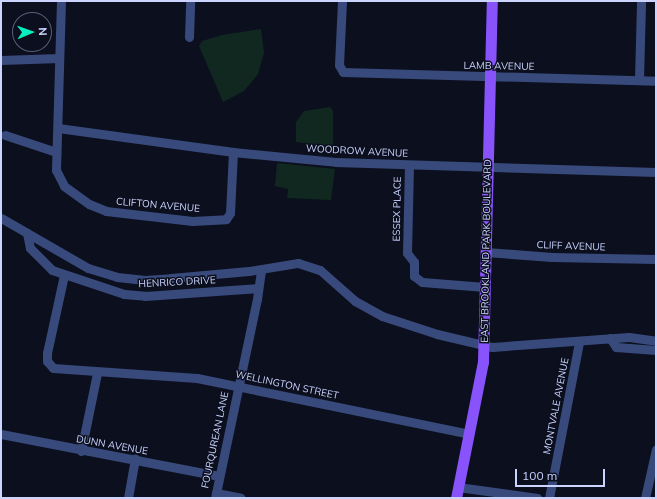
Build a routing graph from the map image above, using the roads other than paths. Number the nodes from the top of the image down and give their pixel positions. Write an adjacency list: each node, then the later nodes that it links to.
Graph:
1 (61, 1): 7 (street)
2 (190, 1): 6 (street)
3 (342, 1): 9 (street, LAMB AVENUE)
4 (492, 1): 9 (main road, EAST BROOKLAND PARK BOULEVARD)
5 (641, 1): 10 (street)
6 (189, 37)
7 (59, 58): 8 (street); 12 (street)
8 (1, 60)
9 (491, 76): 10 (street, LAMB AVENUE); 17 (main road, EAST BROOKLAND PARK BOULEVARD)
10 (639, 80): 11 (street, LAMB AVENUE)
11 (656, 81)
12 (58, 128): 14 (street); 15 (street, WOODROW AVENUE)
13 (5, 135): 14 (street)
14 (56, 152): 15 (street, CLIFTON AVENUE)
15 (233, 152): 16 (street, WOODROW AVENUE)
16 (409, 165): 17 (street, WOODROW AVENUE); 25 (street, ESSEX PLACE)
17 (488, 168): 18 (street, WOODROW AVENUE); 21 (main road, EAST BROOKLAND PARK BOULEVARD)
18 (656, 172)
19 (1, 218): 20 (street)
20 (27, 233): 23 (street); 24 (street, HENRICO DRIVE)
21 (486, 252): 22 (street, CLIFF AVENUE); 25 (main road, EAST BROOKLAND PARK BOULEVARD)
22 (656, 260)
23 (261, 269): 26 (street, FOURQUREAN LANE); 30 (street)
24 (64, 275): 26 (street, HENRICO DRIVE); 32 (street, WELLINGTON STREET)
25 (485, 287): 30 (main road, EAST BROOKLAND PARK BOULEVARD)
26 (258, 288): 33 (street, FOURQUREAN LANE)
27 (610, 338): 28 (street); 29 (street); 31 (street)
28 (656, 341)
29 (579, 342): 30 (street); 45 (street, MONTVALE AVENUE)
30 (484, 344): 35 (main road, EAST BROOKLAND PARK BOULEVARD)
31 (656, 350)
32 (97, 373): 33 (street, WELLINGTON STREET); 37 (street)
33 (238, 387): 35 (street, WELLINGTON STREET); 39 (street, FOURQUREAN LANE)
34 (1, 434): 37 (street, DUNN AVENUE)
35 (469, 434): 40 (main road, EAST BROOKLAND PARK BOULEVARD)
36 (656, 449): 46 (street)
37 (81, 451): 38 (street, DUNN AVENUE)
38 (135, 459): 39 (street, DUNN AVENUE); 42 (street)
39 (219, 476): 41 (street, FOURQUREAN LANE)
40 (457, 492): 44 (street)
41 (215, 496): 43 (street)
42 (128, 498)
43 (241, 498)
44 (537, 498)
45 (549, 498)
46 (645, 498)

